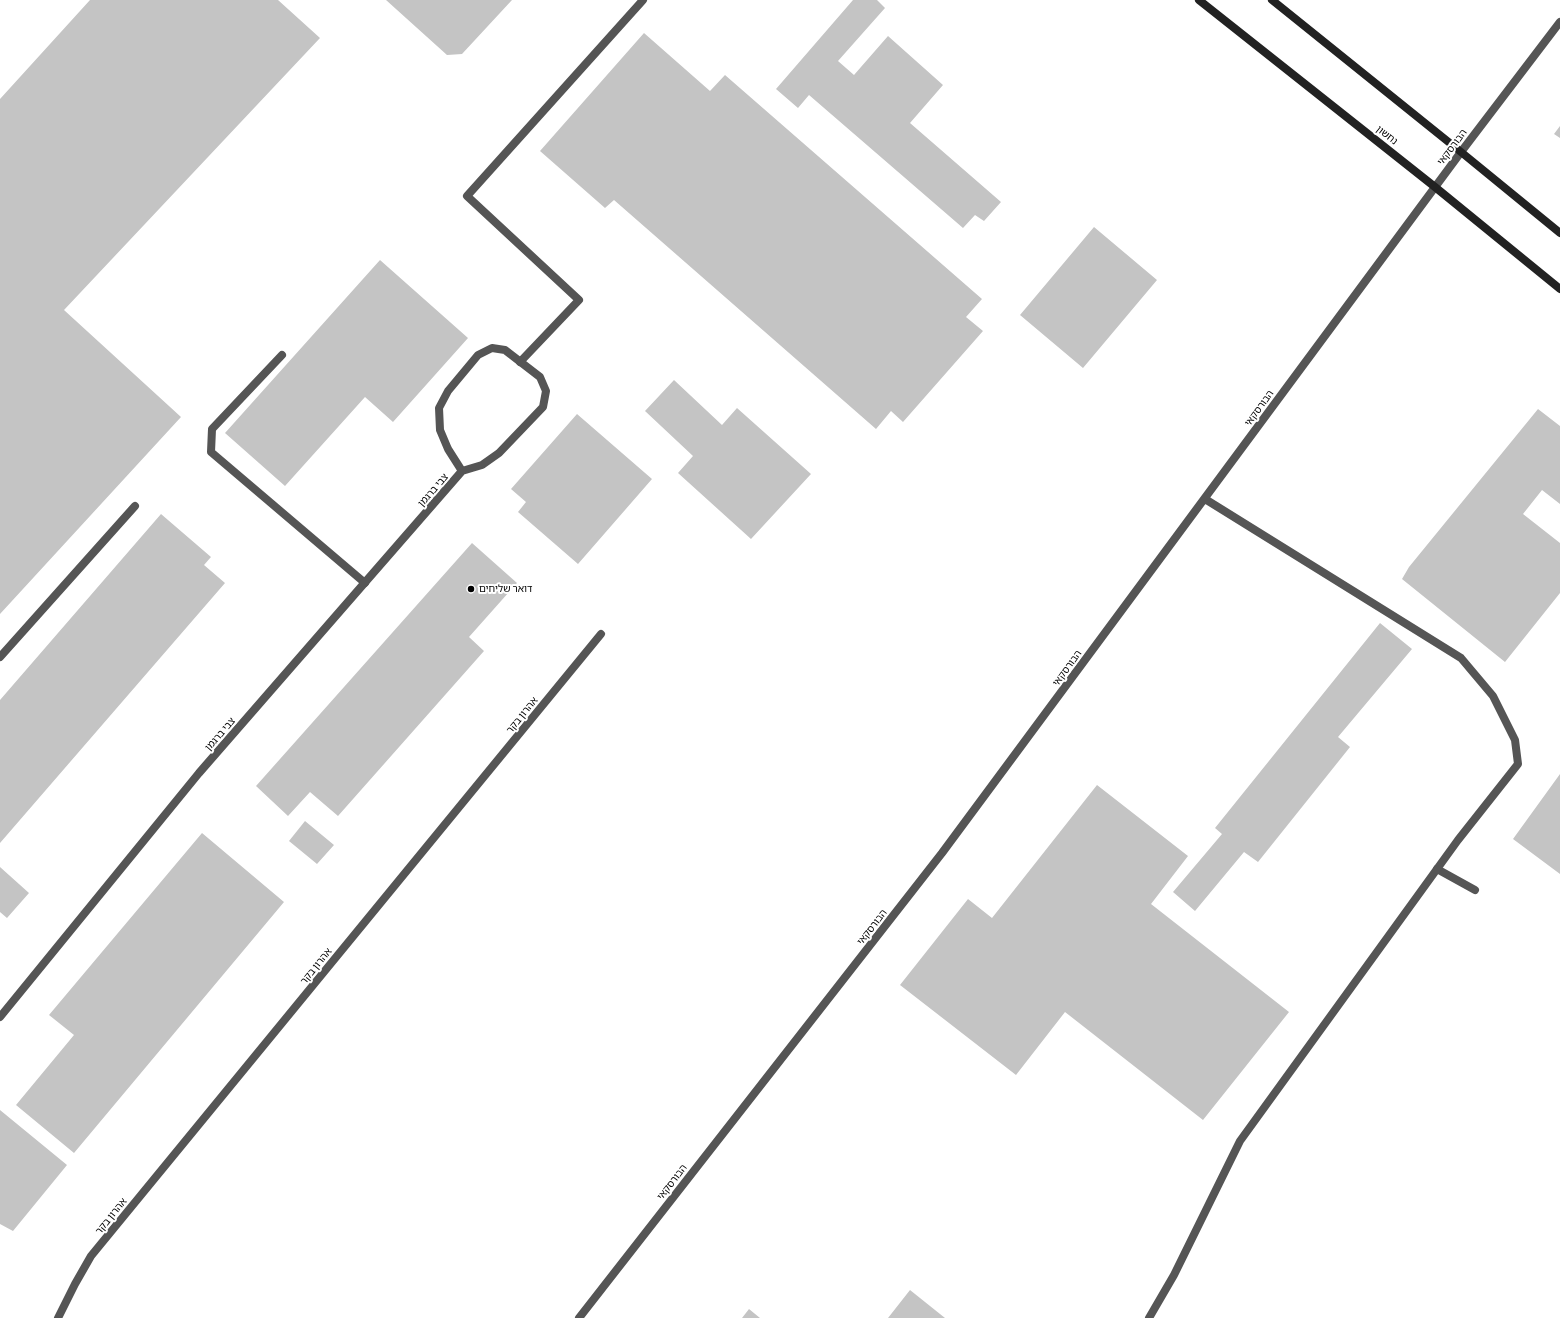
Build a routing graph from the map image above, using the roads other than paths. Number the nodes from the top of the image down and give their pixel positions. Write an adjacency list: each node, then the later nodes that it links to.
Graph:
1 (643, 0): 10 (street)
2 (1199, 0): 6 (street, נחשון)
3 (1272, 0): 5 (street)
4 (1560, 22): 5 (street, הבורסקאי)
5 (1461, 152): 6 (street, הבורסקאי); 7 (street)
6 (1435, 187): 8 (street, נחשון); 12 (street, הבורסקאי)
7 (1560, 233)
8 (1560, 289)
9 (282, 355): 14 (street)
10 (520, 362): 11 (street, צבי ברגמן); 11 (street, צבי ברגמן)
11 (462, 471): 14 (street, צבי ברגמן)
12 (1205, 499): 17 (street); 21 (street, הבורסקאי)
13 (135, 506): 16 (street)
14 (365, 583): 19 (street, צבי ברגמן)
15 (601, 634): 20 (street, אהרון בקר)
16 (0, 657)
17 (1437, 869): 18 (street); 22 (street)
18 (1475, 890)
19 (0, 1017)
20 (58, 1318)
21 (579, 1318)
22 (1148, 1318)

